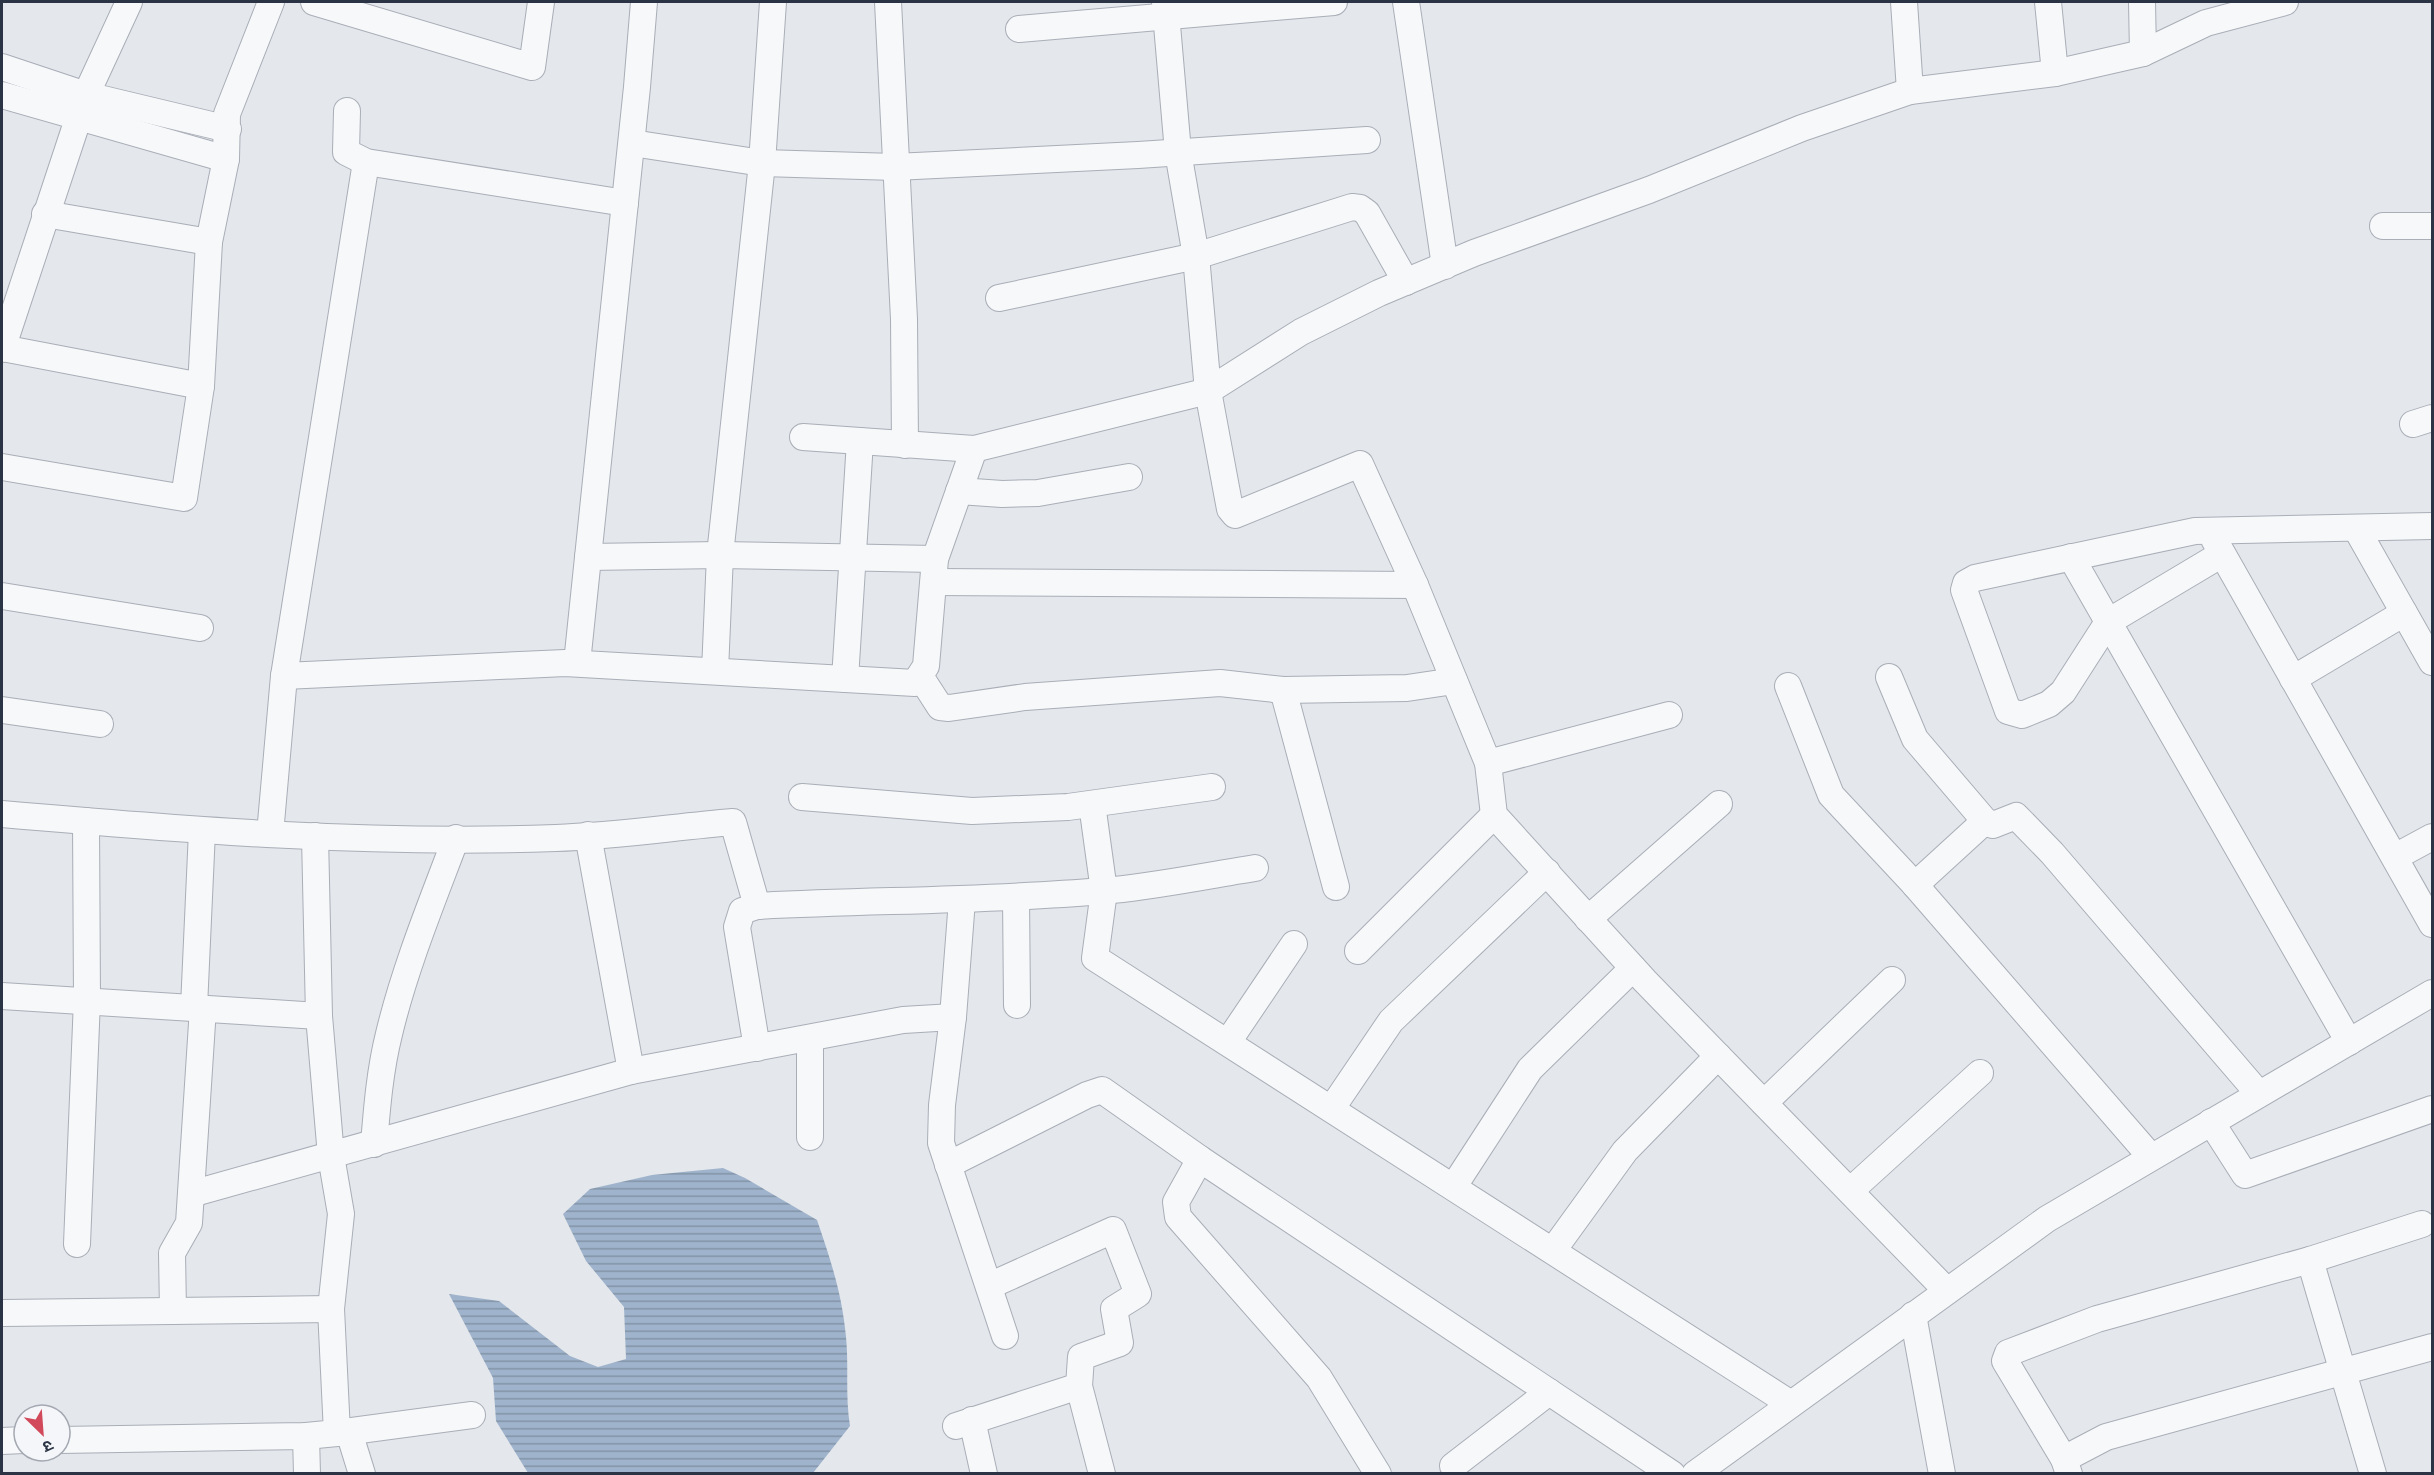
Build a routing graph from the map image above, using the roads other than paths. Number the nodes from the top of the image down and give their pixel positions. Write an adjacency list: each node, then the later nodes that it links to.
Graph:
1 (129, 2): 22 (street)
2 (271, 2): 24 (street)
3 (314, 2): 4 (street)
4 (541, 2)
5 (644, 2): 26 (street)
6 (773, 2): 30 (street)
7 (888, 2): 31 (street)
8 (1334, 2): 14 (street)
9 (1406, 2): 38 (street)
10 (1904, 2): 20 (street)
11 (2048, 2): 19 (street)
12 (2142, 2): 17 (street)
13 (2284, 2): 15 (street)
14 (1166, 9): 16 (street); 27 (street)
15 (2206, 12): 17 (street)
16 (1019, 29)
17 (2143, 53): 19 (street)
18 (2, 67): 22 (street)
19 (2055, 73): 20 (street)
20 (1910, 91): 38 (street)
21 (2, 95): 22 (street)
22 (82, 106): 24 (street); 28 (street); 33 (street)
23 (347, 111): 29 (street)
24 (228, 129): 28 (street)
25 (1367, 140): 27 (street)
26 (632, 143): 30 (street); 32 (street)
27 (1178, 152): 31 (street); 37 (street)
28 (226, 159): 36 (street)
29 (366, 162): 32 (street); 68 (street)
30 (762, 163): 31 (street); 55 (street)
31 (895, 167): 46 (street)
32 (625, 203): 56 (street)
33 (45, 214): 36 (street); 41 (street)
34 (2383, 226): 35 (street)
35 (2433, 226)
36 (209, 242): 42 (street)
37 (1196, 256): 39 (street); 40 (street); 43 (street)
38 (1445, 266): 39 (street)
39 (1406, 282): 43 (street)
40 (999, 298)
41 (2, 349): 42 (street)
42 (201, 386): 48 (street)
43 (1208, 391): 47 (street); 60 (street)
44 (803, 437): 45 (street)
45 (860, 441): 46 (street); 58 (street)
46 (905, 445): 47 (street)
47 (974, 449): 50 (street)
48 (2, 467)
49 (1129, 477): 50 (street)
50 (960, 491): 59 (street)
51 (2433, 526): 52 (street)
52 (2356, 528): 53 (street); 62 (street)
53 (2209, 531): 54 (street); 57 (street)
54 (2223, 554): 63 (street); 72 (street)
55 (720, 555): 56 (street); 58 (street); 67 (street)
56 (588, 557): 66 (street)
57 (2071, 557): 63 (street); 63 (street)
58 (854, 558): 59 (street); 71 (street)
59 (934, 571): 60 (street); 69 (street)
60 (1415, 585): 73 (street)
61 (2, 596): 64 (street)
62 (2404, 613): 65 (street); 72 (street)
63 (2108, 622): 118 (street)
64 (200, 628)
65 (2433, 662)
66 (577, 663): 67 (street); 68 (street)
67 (715, 671): 71 (street)
68 (284, 676): 89 (street)
69 (920, 676): 71 (street); 75 (street)
70 (1889, 677): 87 (street)
71 (845, 679)
72 (2293, 679): 94 (street)
73 (1454, 681): 75 (street); 79 (street)
74 (1788, 686): 97 (street)
75 (1283, 690): 98 (street)
76 (2, 710): 78 (street)
77 (1669, 715): 79 (street)
78 (100, 724)
79 (1488, 763): 85 (street)
80 (1212, 787): 82 (street)
81 (802, 797): 82 (street)
82 (1092, 804): 99 (street)
83 (1719, 804): 103 (street)
84 (2, 814): 86 (street)
85 (1494, 815): 96 (street); 106 (street)
86 (86, 821): 88 (street); 111 (street)
87 (1985, 822): 97 (street); 123 (street)
88 (202, 831): 89 (street); 113 (street)
89 (270, 834): 91 (street)
90 (588, 835): 93 (street); 102 (street); 121 (street)
91 (315, 836): 93 (street); 114 (street)
92 (2433, 837): 94 (street)
93 (456, 838): 129 (street)
94 (2395, 858): 104 (street)
95 (1255, 868): 99 (street)
96 (1547, 872): 103 (street); 125 (street)
97 (1915, 885): 131 (street)
98 (1336, 887)
99 (1104, 891): 100 (street); 117 (street)
100 (1016, 897): 101 (street); 112 (street)
101 (962, 900): 102 (street); 115 (street)
102 (757, 906): 119 (street)
103 (1588, 919): 107 (street)
104 (2433, 924)
105 (1294, 944): 117 (street)
106 (1358, 951)
107 (1633, 968): 120 (street); 134 (street)
108 (1892, 980): 124 (street)
109 (2433, 993): 118 (street)
110 (2, 996): 111 (street)
111 (87, 1000): 113 (street); 138 (street)
112 (1017, 1005)
113 (198, 1007): 114 (street); 136 (street)
114 (319, 1017): 130 (street)
115 (953, 1017): 116 (street); 133 (street)
116 (810, 1038): 119 (street); 128 (street)
117 (1228, 1042): 125 (street)
118 (2349, 1042): 123 (street)
119 (757, 1048): 121 (street)
120 (1718, 1056): 124 (street); 139 (street)
121 (631, 1071): 129 (street)
122 (1980, 1073): 135 (street)
123 (2259, 1094): 127 (street)
124 (1764, 1103): 135 (street)
125 (1332, 1108): 134 (street)
126 (2433, 1109): 127 (street)
127 (2211, 1122): 131 (street)
128 (810, 1137)
129 (374, 1144): 130 (street)
130 (331, 1156): 136 (street); 143 (street)
131 (2151, 1157): 142 (street)
132 (1200, 1159): 133 (street); 151 (street); 164 (street)
133 (948, 1165): 141 (street)
134 (1454, 1186): 139 (street)
135 (1850, 1191): 142 (street)
136 (191, 1194): 144 (street)
137 (2422, 1224): 140 (street)
138 (77, 1244)
139 (1554, 1250): 152 (street)
140 (2310, 1260): 149 (street); 158 (street)
141 (989, 1286): 147 (street); 150 (street)
142 (1947, 1291): 146 (street)
143 (331, 1309): 144 (street); 154 (street)
144 (173, 1311): 145 (street)
145 (2, 1313)
146 (1914, 1316): 152 (street); 159 (street)
147 (1005, 1336)
148 (2433, 1347): 149 (street)
149 (2343, 1373): 158 (street); 167 (street)
150 (1079, 1386): 162 (street); 163 (street)
151 (1549, 1392): 157 (street); 165 (street)
152 (1791, 1404): 166 (street)
153 (472, 1414): 154 (street)
154 (343, 1432): 155 (street); 161 (street)
155 (306, 1436): 156 (street); 160 (street)
156 (72, 1440)
157 (1453, 1466)
158 (2066, 1466)
159 (1937, 1471)
160 (307, 1473)
161 (362, 1473)
162 (984, 1473)
163 (1102, 1473)
164 (1378, 1473)
165 (1672, 1473)
166 (1695, 1473)
167 (2373, 1473)

